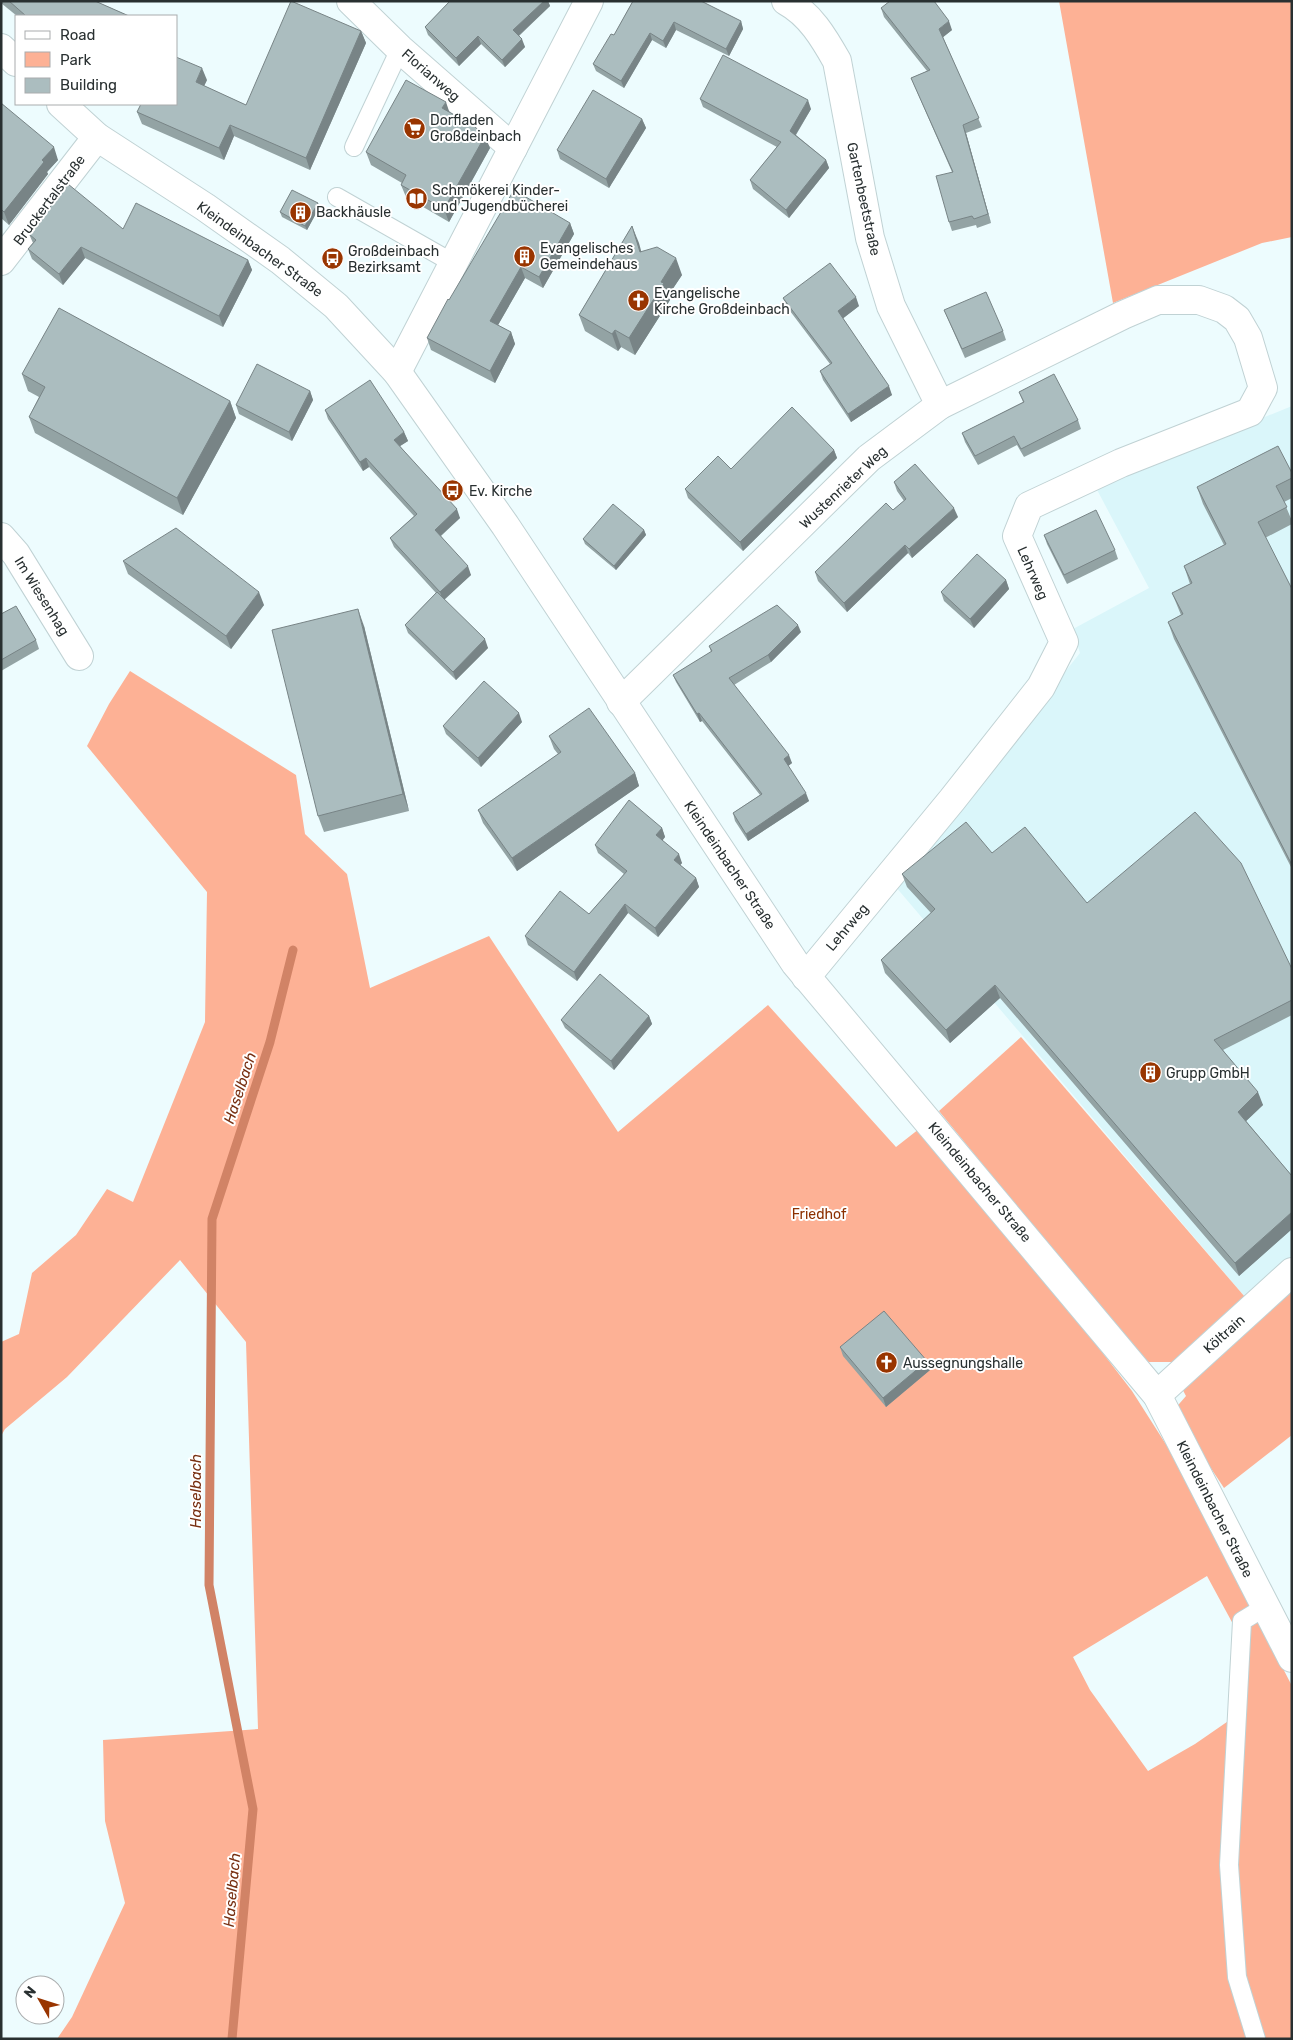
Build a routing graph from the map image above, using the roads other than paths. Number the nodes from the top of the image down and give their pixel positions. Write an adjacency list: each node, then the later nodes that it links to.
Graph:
1 (351, 1): 5 (street, Florianweg)
2 (589, 1): 10 (street)
3 (786, 1): 16 (street, Gartenbeetstraße)
4 (1, 48): 6 (street)
5 (400, 49): 9 (lane); 10 (street, Florianweg)
6 (15, 61)
7 (62, 105): 8 (street, Kleindeinbacher Straße)
8 (97, 137): 12 (street, Bruckertalstraße); 15 (street, Kleindeinbacher Straße)
9 (354, 147)
10 (513, 148): 13 (street)
11 (337, 197): 13 (lane)
12 (1, 261)
13 (453, 263): 15 (street)
14 (1158, 300): 16 (street, Wustenrieter Weg); 20 (street, Lehrweg)
15 (397, 372): 19 (street, Kleindeinbacher Straße)
16 (940, 405): 19 (street, Wustenrieter Weg)
17 (1, 537): 18 (street, Im Wiesenhag)
18 (79, 656)
19 (621, 702): 20 (street, Kleindeinbacher Straße)
20 (806, 977): 22 (street, Kleindeinbacher Straße)
21 (1292, 1272): 22 (street, Költrain)
22 (1157, 1394): 23 (street, Kleindeinbacher Straße)
23 (1265, 1607): 24 (street, Kleindeinbacher Straße); 25 (lane)
24 (1292, 1658)
25 (1256, 2039)

